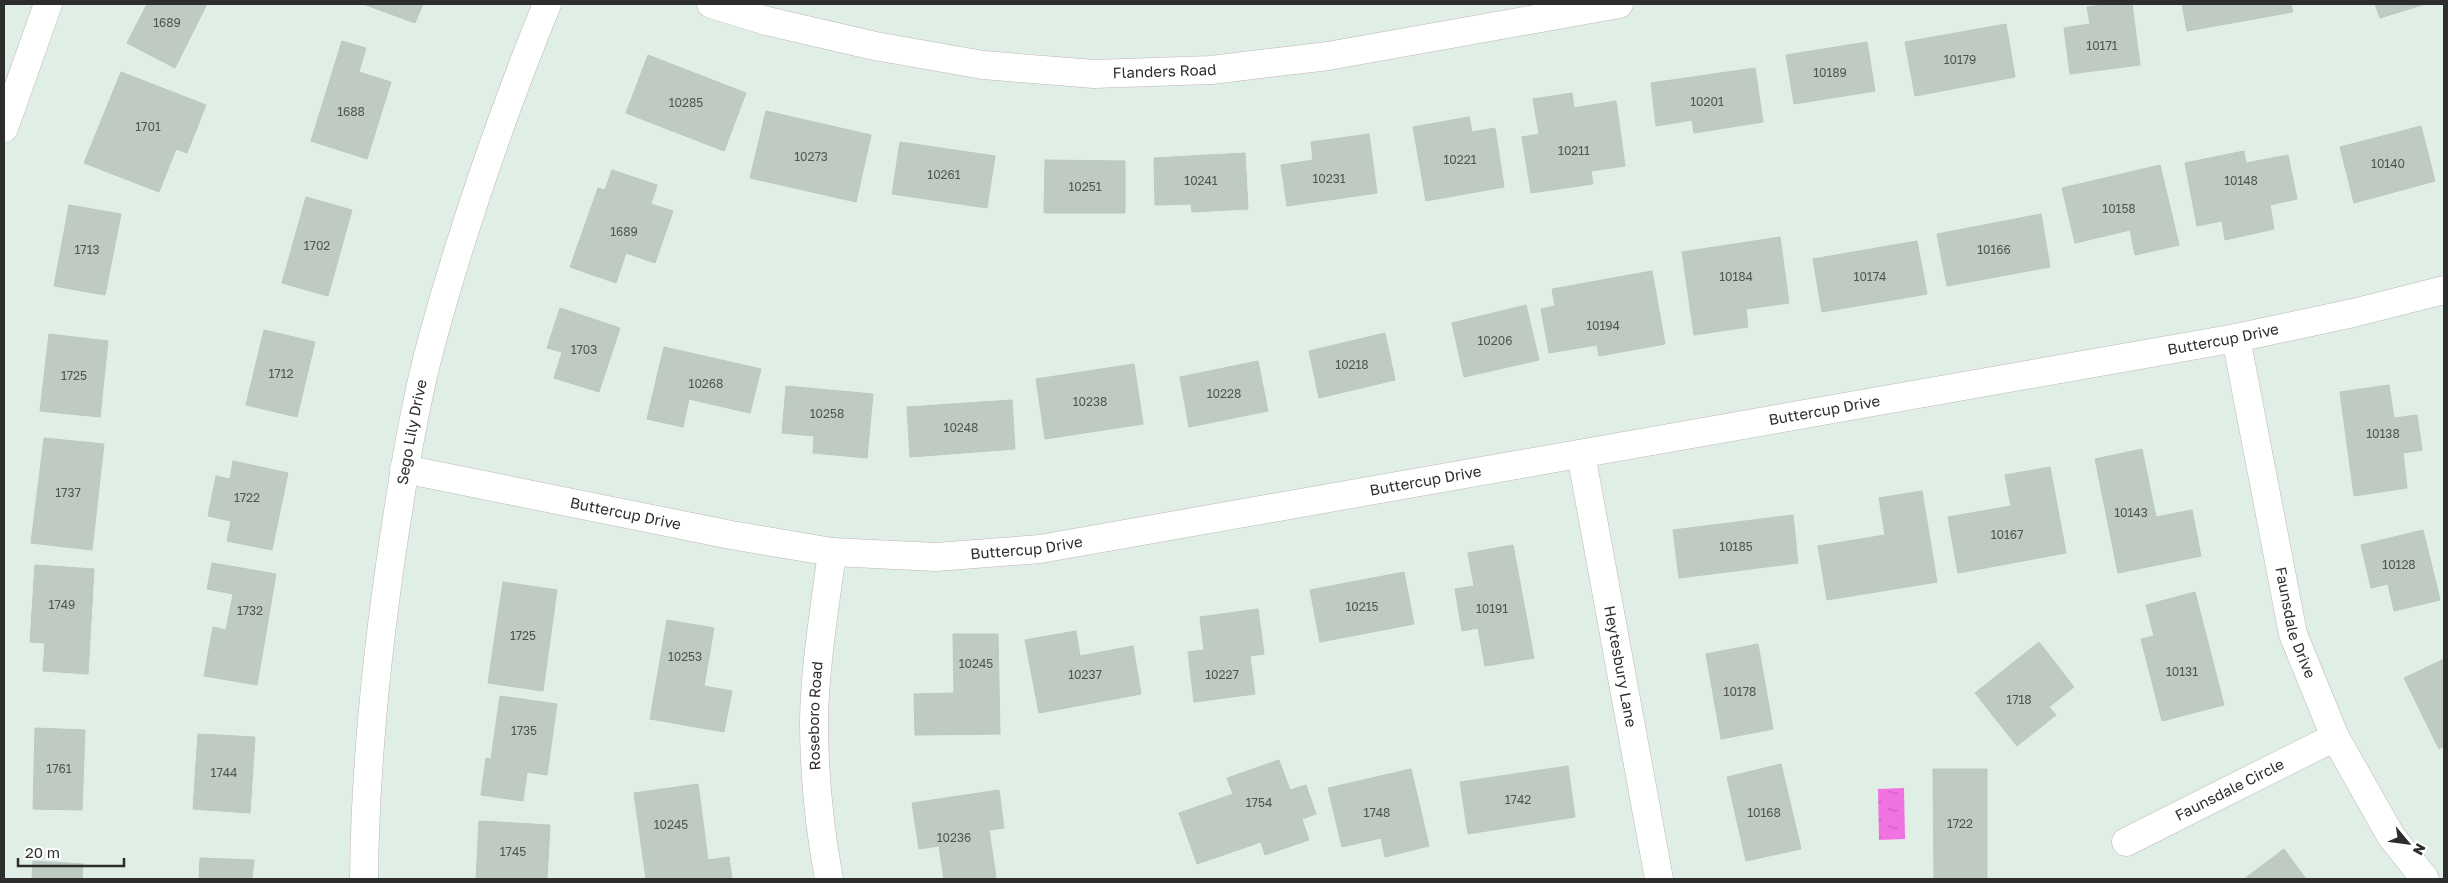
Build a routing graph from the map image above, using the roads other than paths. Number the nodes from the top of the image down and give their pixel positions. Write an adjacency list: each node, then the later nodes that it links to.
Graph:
1 (48, 4): 5 (street)
2 (548, 4): 9 (street, Sego Lily Drive)
3 (711, 4): 4 (street, Flanders Road)
4 (1619, 4)
5 (4, 128)
6 (2444, 290): 7 (street, Buttercup Drive)
7 (2236, 338): 8 (street, Buttercup Drive); 11 (street, Faunsdale Drive)
8 (1581, 454): 10 (street, Buttercup Drive); 15 (street, Heytesbury Lane)
9 (404, 469): 10 (street, Buttercup Drive); 13 (street, Sego Lily Drive)
10 (832, 552): 14 (street, Roseboro Road)
11 (2335, 737): 12 (street, Faunsdale Circle); 16 (street, Faunsdale Drive)
12 (2126, 842)
13 (364, 879)
14 (828, 879)
15 (1659, 879)
16 (2425, 879)

